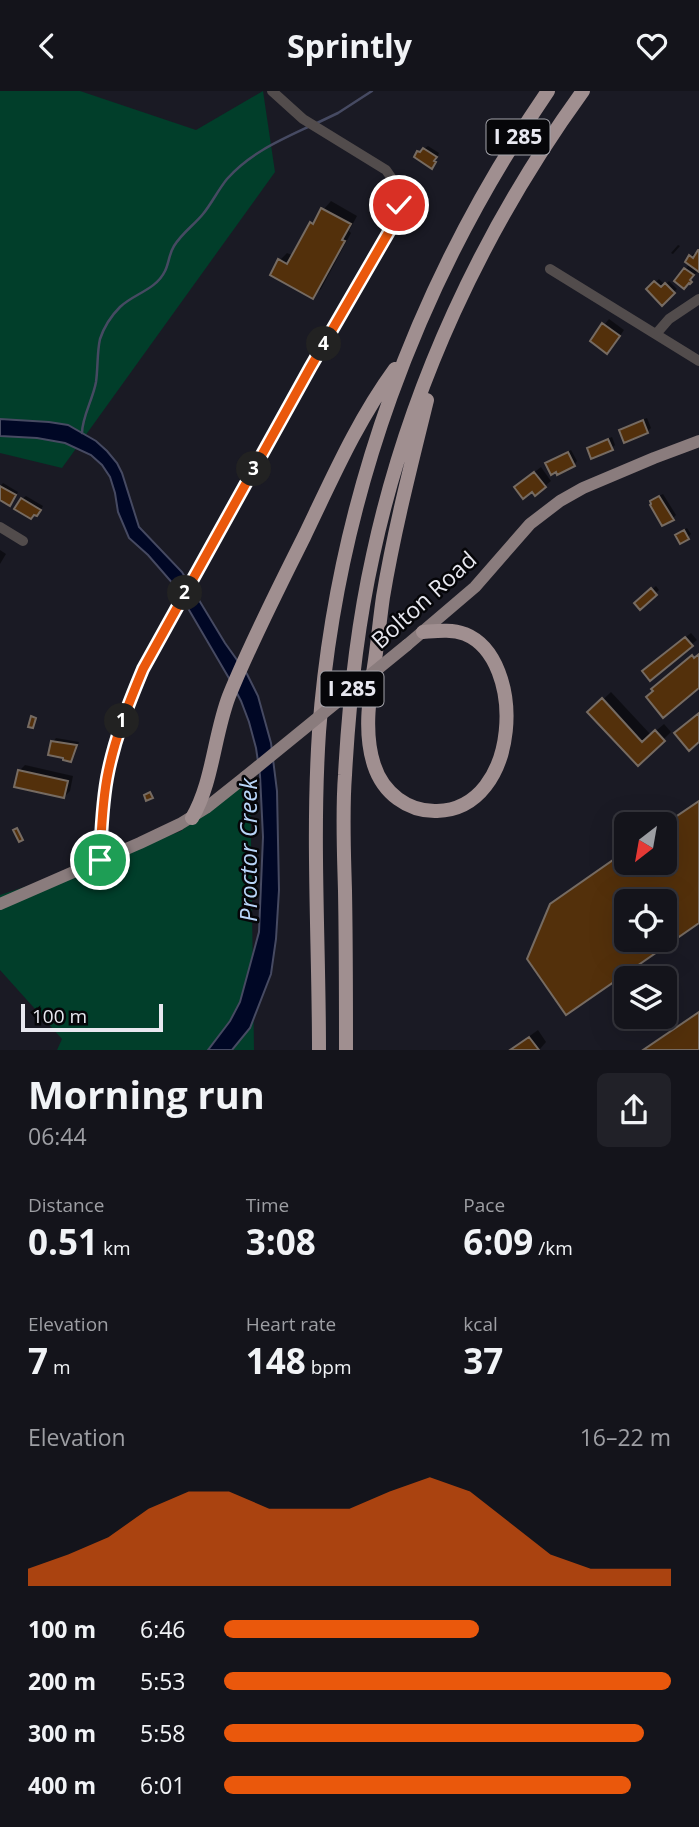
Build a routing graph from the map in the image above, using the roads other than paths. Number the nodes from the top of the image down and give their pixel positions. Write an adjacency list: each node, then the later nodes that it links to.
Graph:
1 (272, 91): 15 (street)
2 (548, 91): 8 (highway, I 285)
3 (583, 91): 7 (highway, I 285)
4 (550, 269): 6 (street)
5 (699, 299): 6 (street)
6 (656, 334): 9 (street)
7 (442, 340): 13 (highway); 18 (highway, I 285)
8 (406, 353): 14 (highway); 17 (highway, I 285)
9 (699, 361)
10 (699, 441): 13 (main road, Bolton Road)
11 (0, 527): 12 (street)
12 (23, 541)
13 (423, 632): 14 (main road, Bolton Road, bridge)
14 (192, 818): 15 (main road, Bolton Road)
15 (100, 860): 16 (main road, Bolton Road)
16 (0, 904)
17 (319, 1050)
18 (346, 1050)

